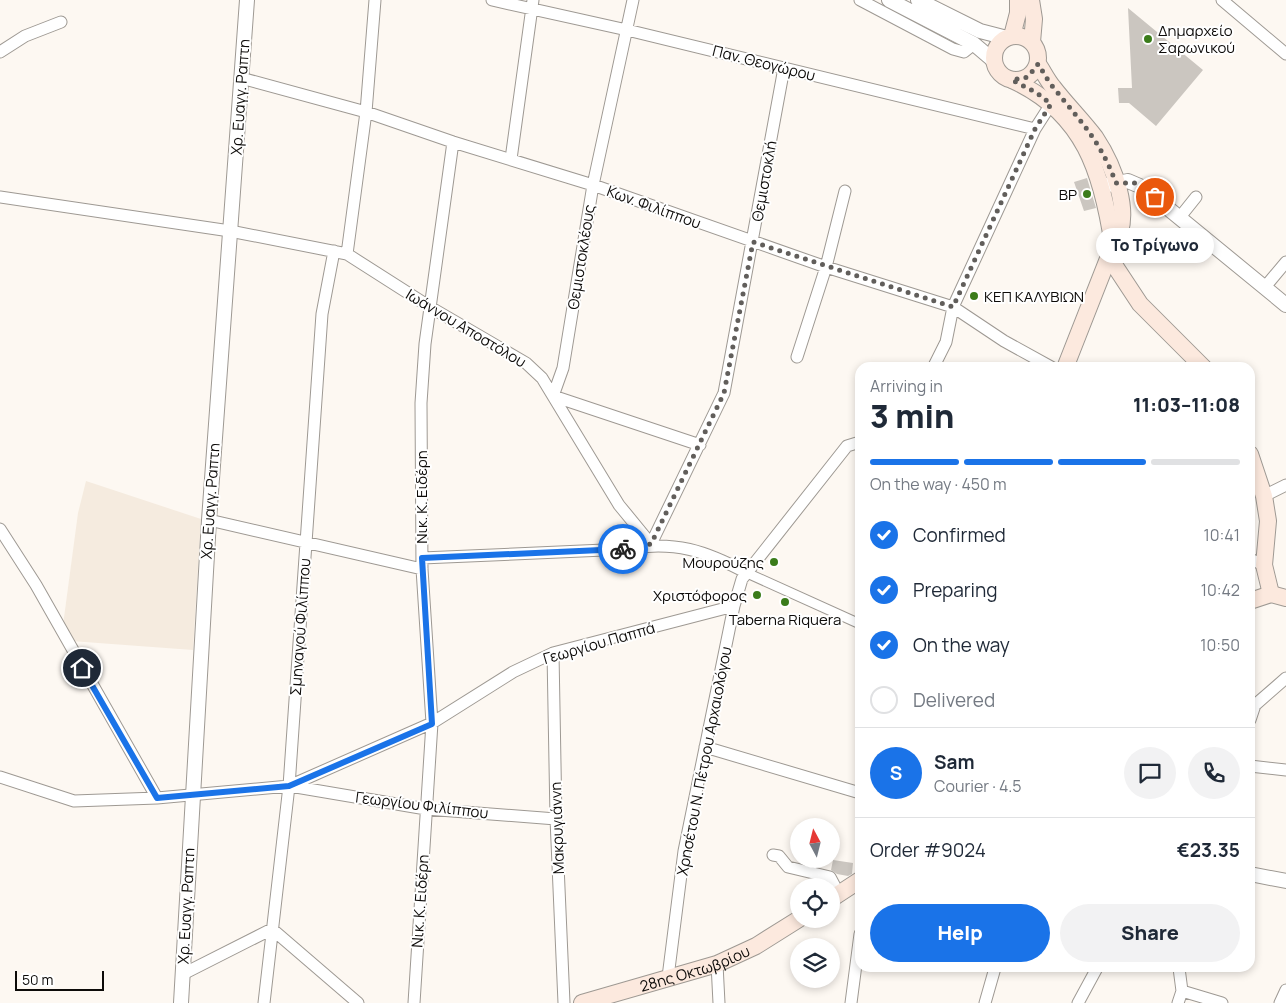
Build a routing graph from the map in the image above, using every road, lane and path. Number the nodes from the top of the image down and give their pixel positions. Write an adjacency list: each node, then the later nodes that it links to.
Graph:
1 (246, 0): 22 (street, Χρ. Ευαγγ. Ραπτη)
2 (374, 0): 25 (street)
3 (492, 0): 11 (street, Παν. Θεογώρου)
4 (633, 0): 13 (street, Θεμιστοκλέους)
5 (860, 0): 16 (street)
6 (889, 0): 16 (street)
7 (918, 0): 14 (street)
8 (1018, 0): 14 (main road)
9 (1031, 0): 15 (main road)
10 (1222, 0): 18 (street)
11 (532, 5): 13 (street, Παν. Θεογώρου); 28 (street)
12 (61, 22): 17 (street)
13 (627, 30): 21 (street, Παν. Θεογώρου); 29 (street, Θεμιστοκλέους)
14 (1009, 37): 15 (main road); 19 (main road)
15 (1032, 42): 20 (main road)
16 (974, 44): 19 (street)
17 (0, 52)
18 (1286, 54)
19 (994, 61): 23 (main road)
20 (1038, 64): 23 (main road); 30 (main road)
21 (784, 68): 26 (street, Παν. Θεογώρου); 36 (street, Θεμιστοκλή)
22 (241, 78): 25 (street, Κων. Φιλίππου); 35 (street, Χρ. Ευαγγ. Ραπτη)
23 (1012, 80): 24 (main road)
24 (1051, 104): 26 (street); 30 (main road)
25 (366, 112): 27 (street, Κων. Φιλίππου); 39 (street)
26 (1035, 129): 45 (street)
27 (452, 142): 28 (street, Κων. Φιλίππου); 44 (street, Νικ. Κ. Ειδέρη)
28 (511, 159): 29 (street, Κων. Φιλίππου)
29 (593, 185): 36 (street, Κων. Φιλίππου); 51 (street, Θεμιστοκλέους)
30 (1109, 185): 34 (street); 38 (main road)
31 (845, 192): 41 (street)
32 (0, 197): 35 (street, Ιωάννου Αποστόλου)
33 (1196, 197): 34 (street)
34 (1180, 217): 42 (street)
35 (230, 230): 37 (street, Ιωάννου Αποστόλου); 57 (street, Χρ. Ευαγγ. Ραπτη)
36 (753, 242): 41 (street, Κων. Φιλίππου); 53 (street, Θεμιστοκλή)
37 (334, 251): 39 (street, Ιωάννου Αποστόλου); 59 (street, Σμηναγού Φιλίππου)
38 (1111, 252): 49 (main road); 50 (main road)
39 (347, 254): 44 (street, Ιωάννου Αποστόλου)
40 (1286, 262): 42 (street)
41 (826, 267): 45 (street, Κων. Φιλίππου); 46 (street)
42 (1265, 287): 43 (street)
43 (1286, 305)
44 (430, 307): 51 (street, Ιωάννου Αποστόλου); 62 (street, Νικ. Κ. Ειδέρη)
45 (953, 307): 47 (street); 48 (street, Κων. Φιλίππου)
46 (798, 357)
47 (936, 362)
48 (1042, 362)
49 (1067, 362)
50 (1198, 362)
51 (553, 396): 53 (street); 60 (street, Ιωάννου Αποστόλου)
52 (855, 444): 63 (street, Χρησέτου Ν. Πέτρου Αρχαιολόγου)
53 (700, 445): 60 (street, Θεμιστοκλή)
54 (1255, 469): 56 (main road)
55 (1286, 485): 56 (street)
56 (1264, 496): 61 (main road)
57 (209, 520): 59 (street); 78 (street, Χρ. Ευαγγ. Ραπτη)
58 (0, 529): 79 (street)
59 (305, 542): 62 (street); 76 (street, Σμηναγού Φιλίππου)
60 (651, 544): 62 (street); 63 (street)
61 (1257, 562): 64 (main road)
62 (422, 563): 71 (street, Νικ. Κ. Ειδέρη)
63 (747, 573): 66 (street, Χρησέτου Ν. Πέτρου Αρχαιολόγου); 67 (street)
64 (1279, 596): 65 (main road)
65 (1255, 600)
66 (734, 606): 68 (street, Γεωργίου Παππά); 72 (street, Χρησέτου Ν. Πέτρου Αρχαιολόγου)
67 (855, 622)
68 (553, 653): 71 (street, Γεωργίου Παππά); 81 (street, Μακρυγιάννη)
69 (1286, 678): 70 (street)
70 (1255, 705)
71 (432, 724): 76 (street, Γεωργίου Παππά); 80 (street, Νικ. Κ. Ειδέρη)
72 (705, 747): 77 (street); 96 (street, Χρησέτου Ν. Πέτρου Αρχαιολόγου)
73 (1255, 767): 74 (street)
74 (1286, 770)
75 (0, 777): 79 (street, Γεωργίου Παππά)
76 (289, 786): 78 (street, Γεωργίου Παππά); 80 (street, Γεωργίου Φιλίππου); 89 (street, Σμηναγού Φιλίππου)
77 (855, 792)
78 (192, 794): 79 (street, Γεωργίου Παππά); 95 (street, Χρ. Ευαγγ. Ραπτη)
79 (157, 798)
80 (426, 809): 81 (street, Γεωργίου Φιλίππου); 102 (street, Νικ. Κ. Ειδέρη)
81 (556, 819): 103 (street, Μακρυγιάννη)
82 (773, 855): 84 (street)
83 (1255, 875): 85 (street)
84 (830, 878)
85 (1286, 880)
86 (855, 883): 87 (main road)
87 (840, 893)
88 (790, 925): 90 (main road, 28ης Οκτωβρίου)
89 (272, 929): 95 (street); 100 (street, Σμηναγού Φιλίππου); 101 (street)
90 (717, 964): 96 (main road, 28ης Οκτωβρίου); 105 (street)
91 (855, 972): 106 (street)
92 (994, 972): 107 (street)
93 (1095, 972): 108 (street)
94 (1180, 972): 98 (street)
95 (183, 974): 99 (street, Χρ. Ευαγγ. Ραπτη)
96 (668, 977): 104 (main road, 28ης Οκτωβρίου)
97 (1286, 990): 111 (street)
98 (1182, 991): 109 (street); 110 (street)
99 (181, 1003)
100 (264, 1003)
101 (358, 1003)
102 (414, 1003)
103 (564, 1003)
104 (582, 1003)
105 (719, 1003)
106 (851, 1003)
107 (985, 1003)
108 (1078, 1003)
109 (1178, 1003)
110 (1222, 1003)
111 (1280, 1003)

